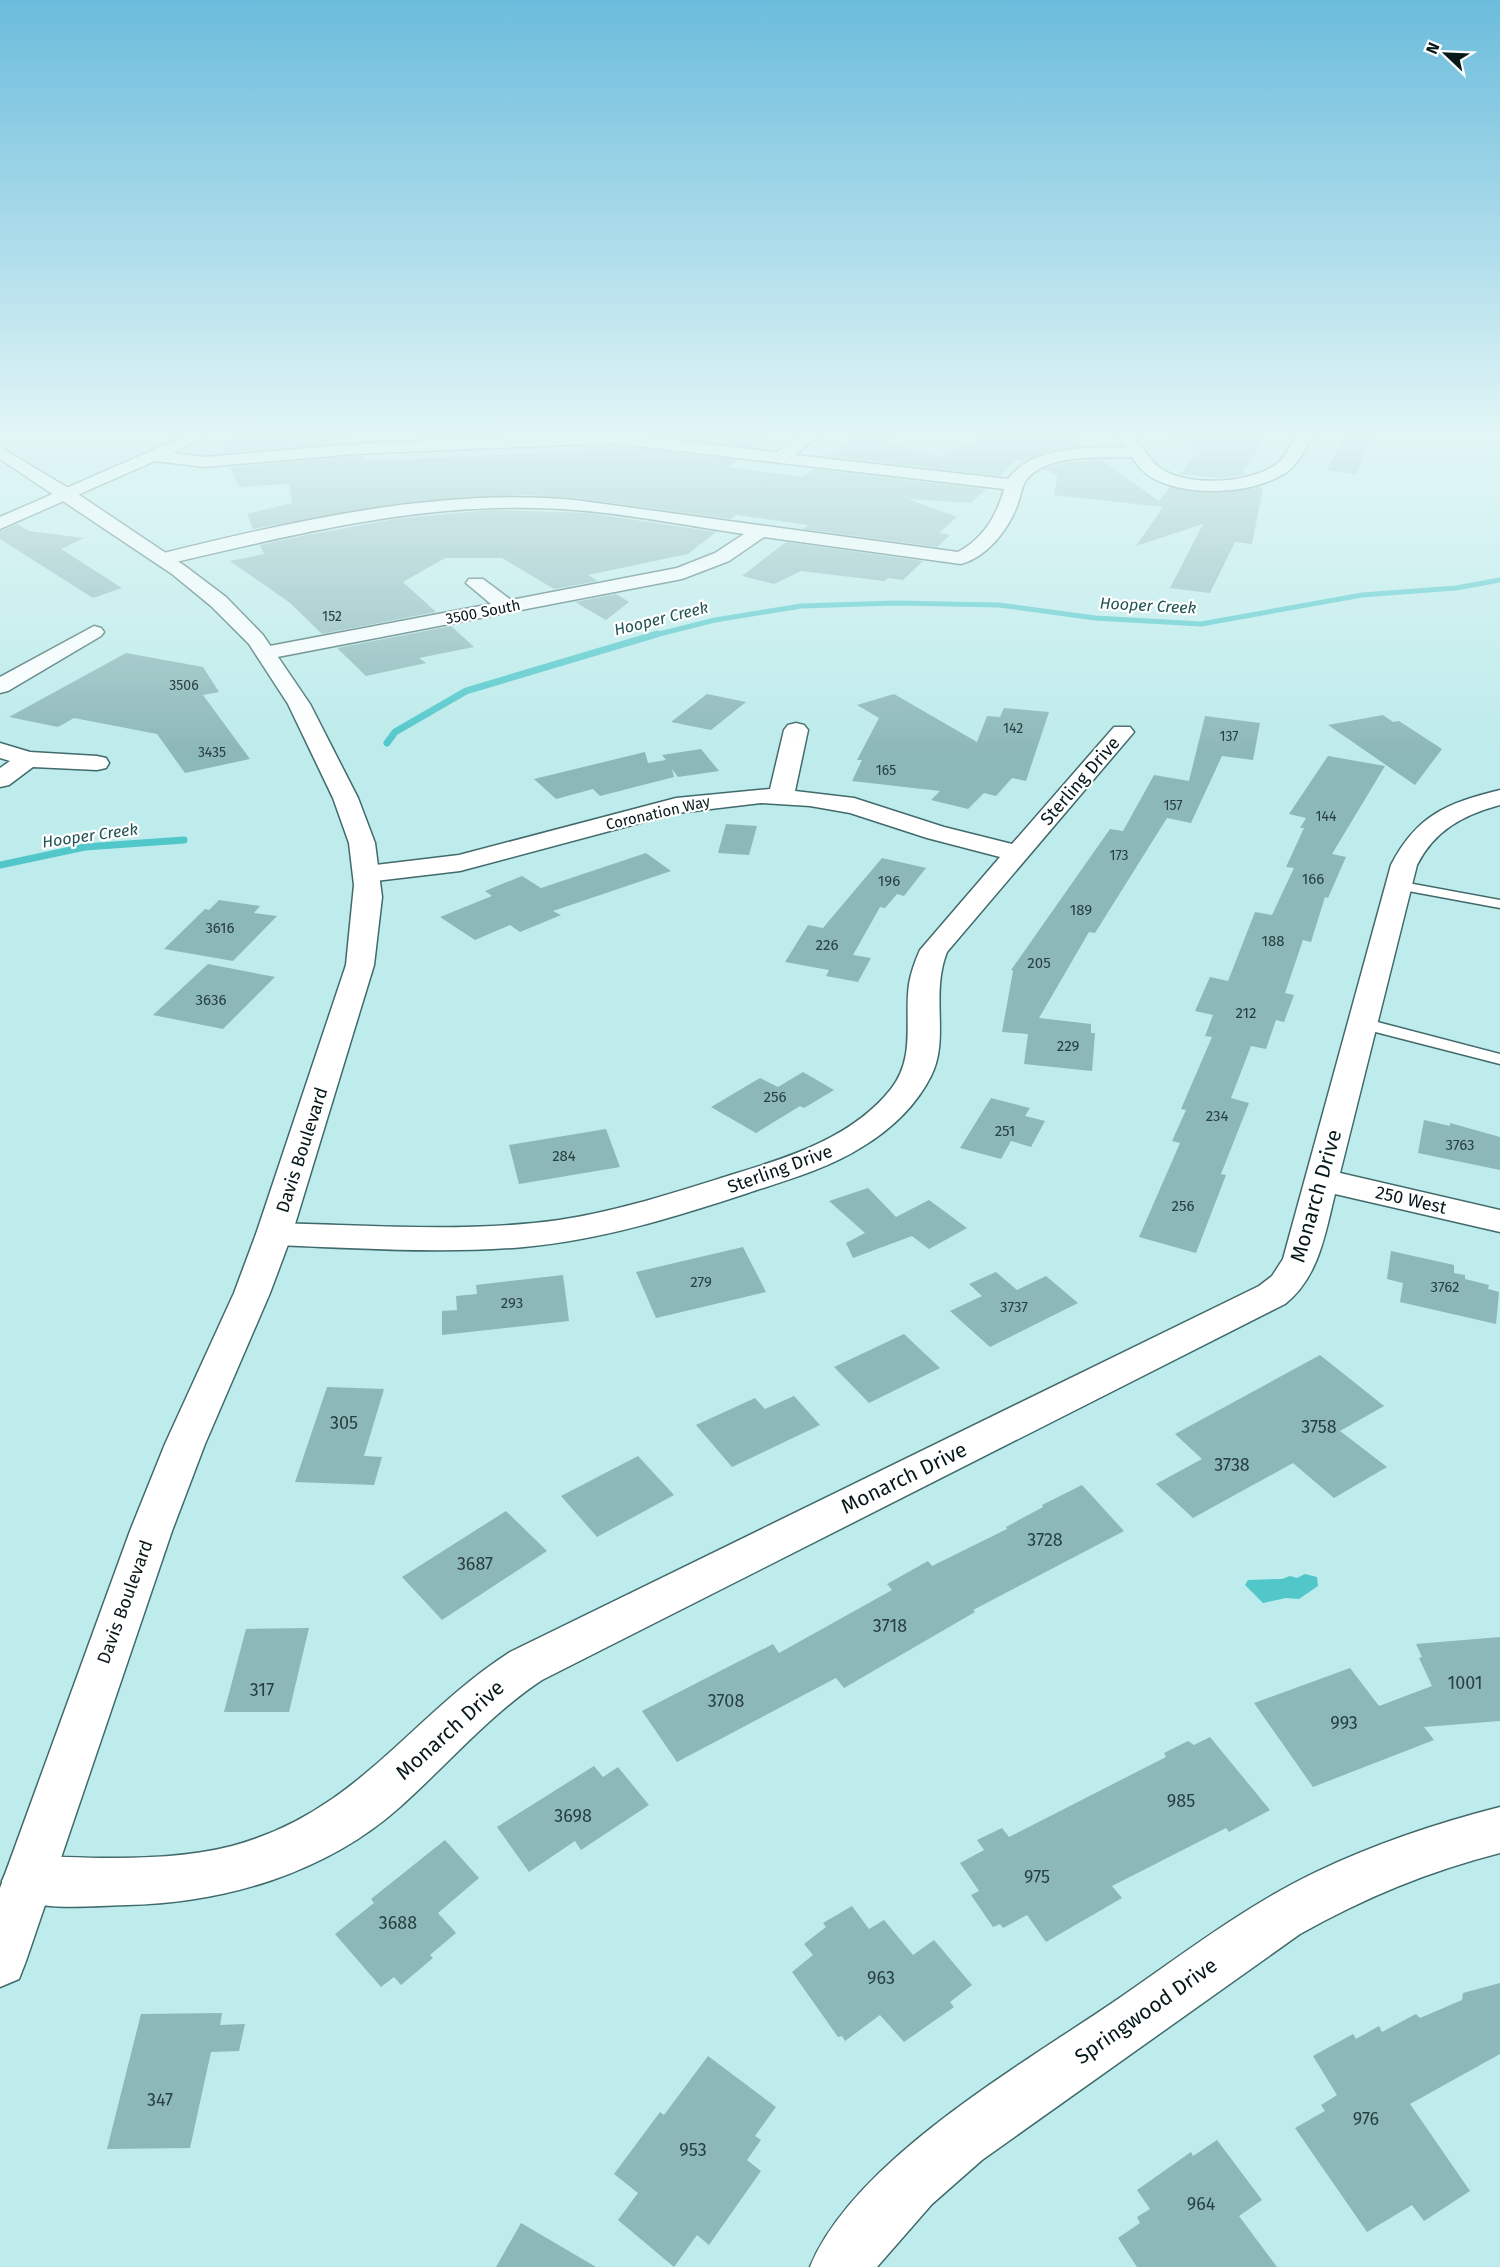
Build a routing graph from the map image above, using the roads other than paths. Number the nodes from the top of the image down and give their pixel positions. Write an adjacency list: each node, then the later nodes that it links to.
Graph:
1 (133, 539): 6 (street, Davis Boulevard)
2 (253, 539): 6 (street)
3 (749, 539): 8 (street, 3500 South)
4 (818, 539): 5 (street)
5 (984, 539)
6 (163, 559): 10 (street, Davis Boulevard)
7 (476, 583): 8 (street)
8 (508, 607): 10 (street, 3500 South)
9 (94, 632): 11 (street)
10 (267, 652): 21 (street, Davis Boulevard)
11 (0, 686)
12 (796, 730): 18 (street)
13 (1122, 732): 20 (street, Sterling Drive)
14 (0, 750): 15 (street)
15 (28, 759): 16 (street); 17 (street)
16 (97, 763)
17 (0, 780)
18 (781, 797): 20 (street, Coronation Way); 21 (street, Coronation Way)
19 (1500, 798): 22 (street, Monarch Drive)
20 (1018, 853): 28 (street, Sterling Drive)
21 (367, 874): 28 (street, Davis Boulevard)
22 (1397, 885): 23 (lane); 24 (street, Monarch Drive)
23 (1500, 904)
24 (1362, 1023): 25 (lane); 26 (street, Monarch Drive)
25 (1500, 1059)
26 (1322, 1180): 27 (street, 250 West); 30 (street, Monarch Drive)
27 (1500, 1221)
28 (274, 1234): 30 (street, Davis Boulevard)
29 (1500, 1830): 32 (street, Springwood Drive)
30 (28, 1881): 31 (street, Davis Boulevard)
31 (0, 1961)
32 (840, 2267)

